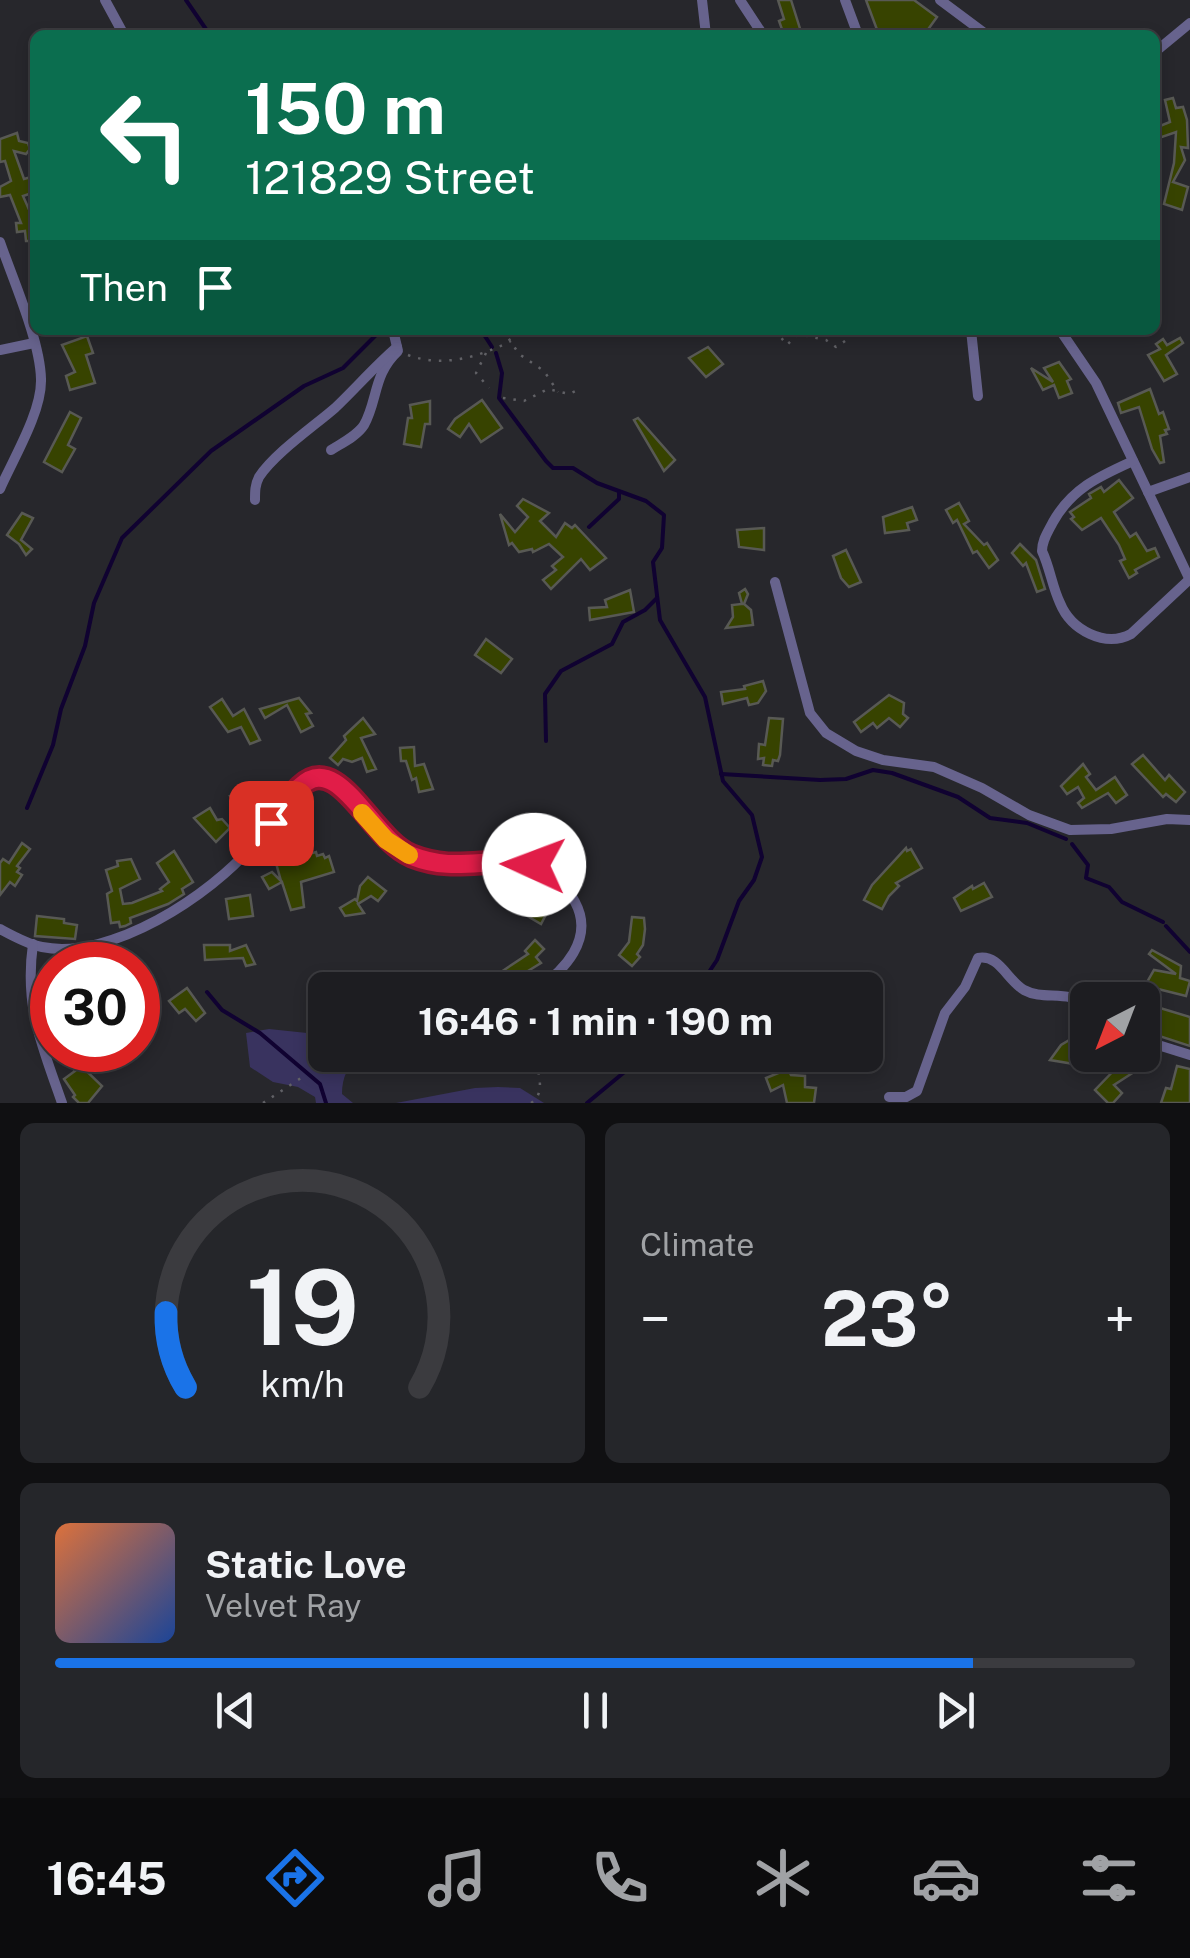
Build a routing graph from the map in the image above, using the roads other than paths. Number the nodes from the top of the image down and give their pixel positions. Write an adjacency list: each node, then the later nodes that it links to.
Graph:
1 (105, 0): 7 (street)
2 (702, 0): 8 (street)
3 (740, 0): 9 (street)
4 (845, 0): 10 (street)
5 (940, 0): 11 (street)
6 (1190, 23): 12 (street)
7 (121, 30)
8 (705, 30)
9 (760, 30)
10 (856, 30)
11 (980, 30)
12 (1160, 48)
13 (0, 242): 14 (street)
14 (30, 331)
15 (31, 335): 19 (street)
16 (394, 335): 20 (street)
17 (971, 335): 22 (street)
18 (1063, 335): 24 (street)
19 (34, 343): 21 (street); 26 (street)
20 (397, 349): 23 (street); 28 (street)
21 (0, 350)
22 (978, 396)
23 (331, 450)
24 (1134, 461): 27 (street); 29 (street)
25 (1190, 477): 27 (street)
26 (0, 490)
27 (1148, 492): 29 (street)
28 (255, 500)
29 (1190, 580)
30 (776, 582): 31 (street)
31 (1190, 820)
32 (0, 929): 33 (street)
33 (30, 942)
34 (107, 942): 35 (street)
35 (562, 972)
36 (1070, 997): 40 (street)
37 (1160, 1046): 38 (street)
38 (1190, 1055)
39 (51, 1072): 41 (street)
40 (889, 1097)
41 (62, 1103)

